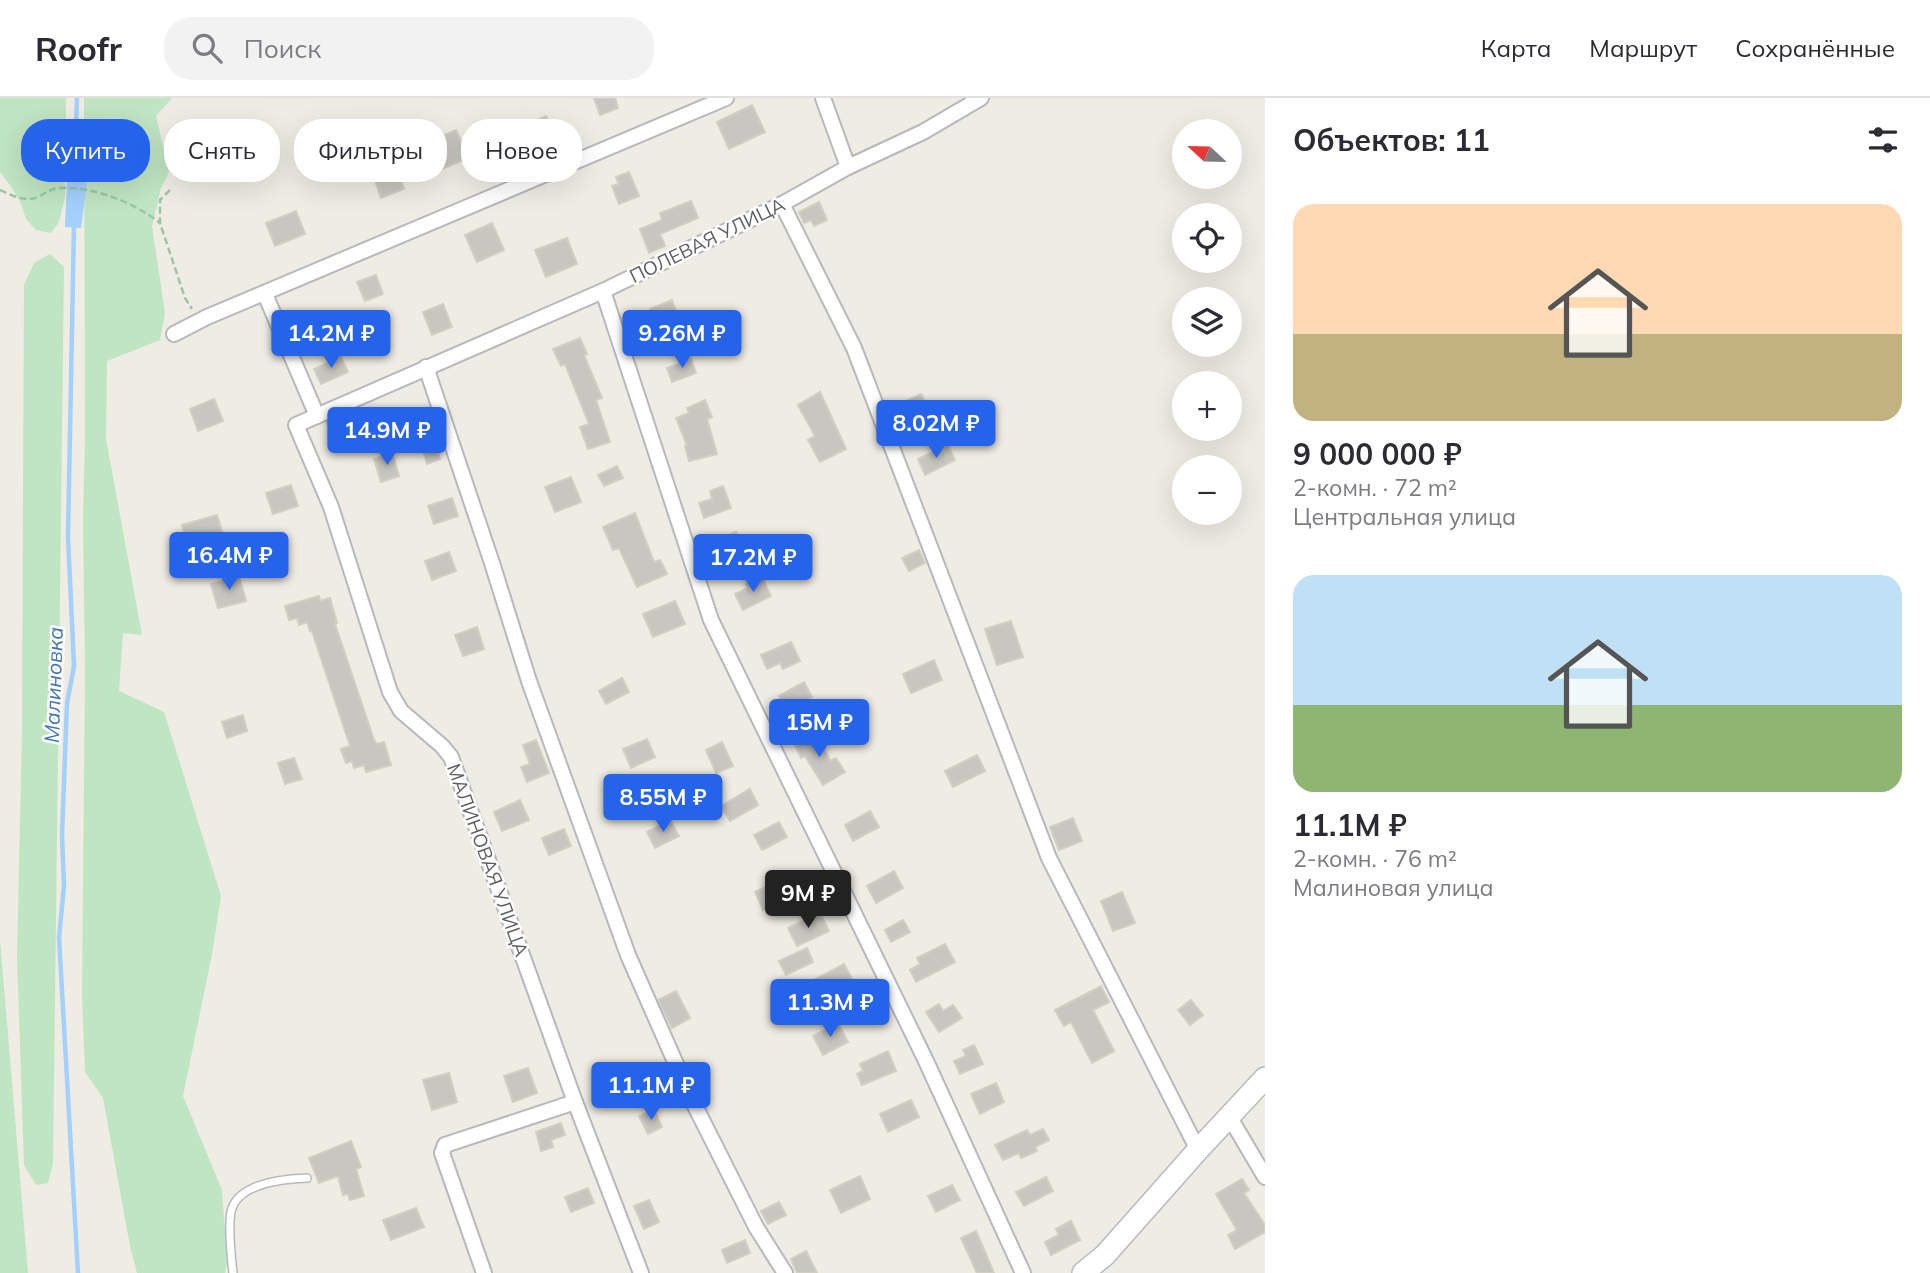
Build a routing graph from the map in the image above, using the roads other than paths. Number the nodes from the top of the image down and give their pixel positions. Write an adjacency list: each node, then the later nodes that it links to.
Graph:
1 (726, 98): 7 (street)
2 (823, 98): 4 (street)
3 (981, 98): 4 (street, ПОЛЕВАЯ УЛИЦА)
4 (848, 167): 5 (street, ПОЛЕВАЯ УЛИЦА)
5 (782, 204): 6 (street, ПОЛЕВАЯ УЛИЦА); 15 (street)
6 (603, 291): 9 (street, ПОЛЕВАЯ УЛИЦА); 22 (street)
7 (265, 294): 8 (street); 10 (street)
8 (174, 334)
9 (426, 367): 10 (street, ПОЛЕВАЯ УЛИЦА); 21 (street)
10 (317, 416): 11 (street, ПОЛЕВАЯ УЛИЦА)
11 (296, 425): 13 (street, МАЛИНОВАЯ УЛИЦА)
12 (1265, 1079): 14 (street)
13 (575, 1102): 18 (street); 20 (street, МАЛИНОВАЯ УЛИЦА)
14 (1229, 1116): 15 (street); 16 (street)
15 (1198, 1150): 23 (street)
16 (1265, 1177)
17 (307, 1178): 19 (lane)
18 (480, 1272)
19 (233, 1273)
20 (641, 1273)
21 (785, 1273)
22 (1023, 1273)
23 (1083, 1273)

